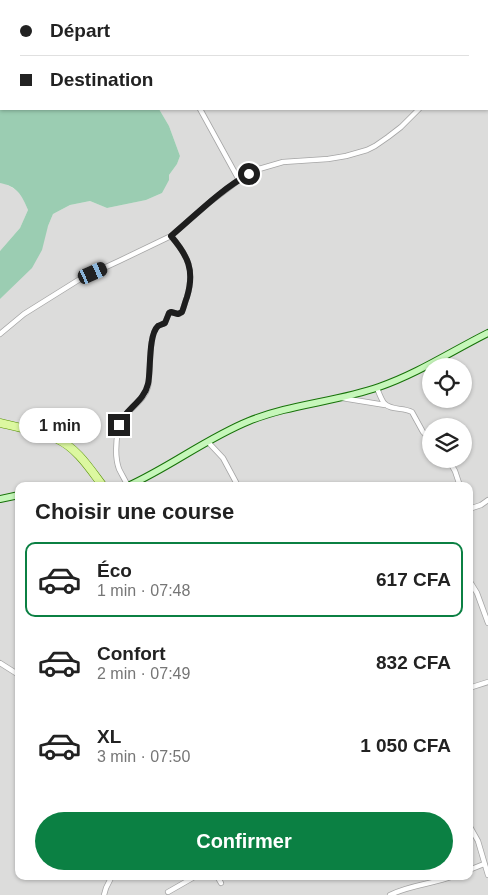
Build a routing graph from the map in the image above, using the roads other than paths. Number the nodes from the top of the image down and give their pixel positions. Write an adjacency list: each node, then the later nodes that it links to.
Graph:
1 (201, 110): 3 (street)
2 (418, 110): 3 (street)
3 (239, 180): 4 (street)
4 (171, 236): 6 (street); 15 (street)
5 (488, 333): 7 (main road)
6 (0, 334)
7 (377, 388): 8 (main road); 9 (street)
8 (338, 398): 9 (street); 12 (main road)
9 (385, 405): 11 (street)
10 (0, 423): 14 (main road)
11 (422, 430)
12 (208, 442): 16 (main road); 17 (street)
13 (452, 468): 18 (street)
14 (100, 482)
15 (126, 482)
16 (136, 482)
17 (236, 482)
18 (458, 482)
19 (15, 496): 20 (main road)
20 (0, 499)
21 (488, 500): 22 (street)
22 (473, 508)
23 (473, 586): 24 (street)
24 (488, 623)
25 (0, 663): 26 (street)
26 (15, 672)
27 (488, 682): 28 (street)
28 (473, 687)
29 (473, 832): 30 (street)
30 (484, 864): 31 (street); 32 (street)
31 (473, 868)
32 (488, 875)
33 (110, 880): 39 (street)
34 (189, 880): 38 (street)
35 (219, 880): 37 (street)
36 (443, 880): 40 (street)
37 (220, 883)
38 (168, 892)
39 (104, 895)
40 (390, 895)

